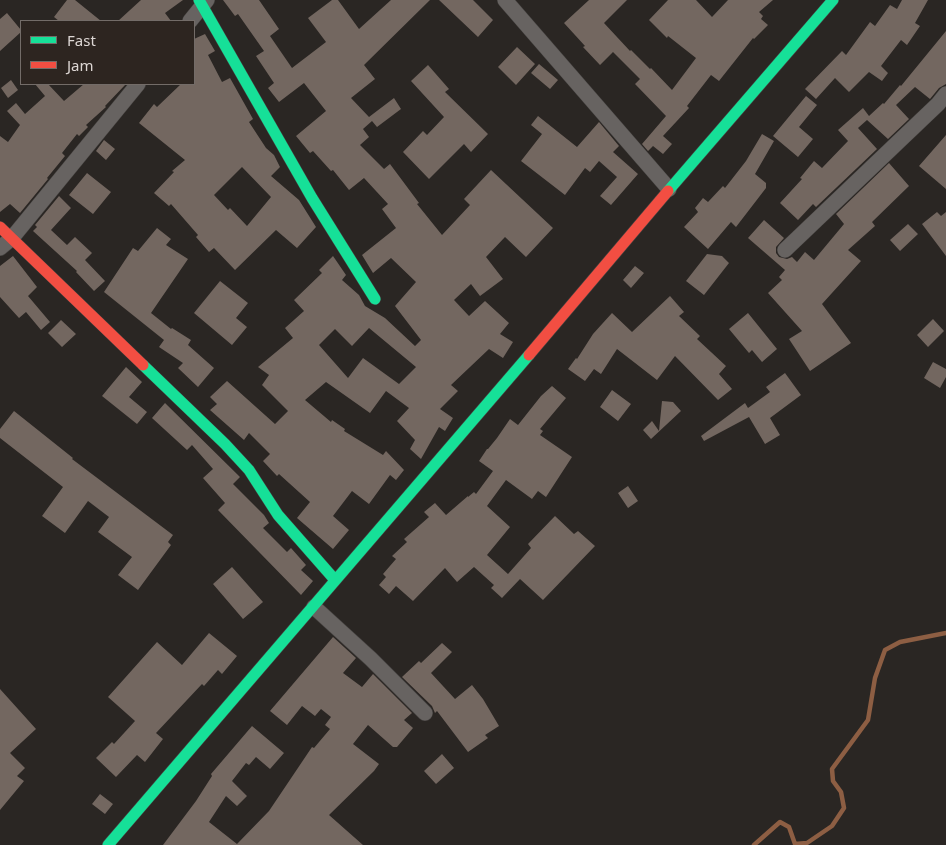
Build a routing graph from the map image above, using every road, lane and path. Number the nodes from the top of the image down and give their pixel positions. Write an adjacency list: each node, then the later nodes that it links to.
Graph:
1 (505, 0): 7 (street)
2 (833, 0): 7 (main road)
3 (203, 2): 4 (street); 12 (main road)
4 (191, 20)
5 (137, 85): 9 (street)
6 (946, 94): 11 (street)
7 (669, 189): 13 (main road)
8 (0, 227): 9 (main road)
9 (12, 238): 10 (street); 13 (main road)
10 (0, 248)
11 (785, 250)
12 (375, 299)
13 (334, 580): 14 (main road)
14 (314, 607): 15 (street); 16 (main road)
15 (425, 713)
16 (108, 845)

